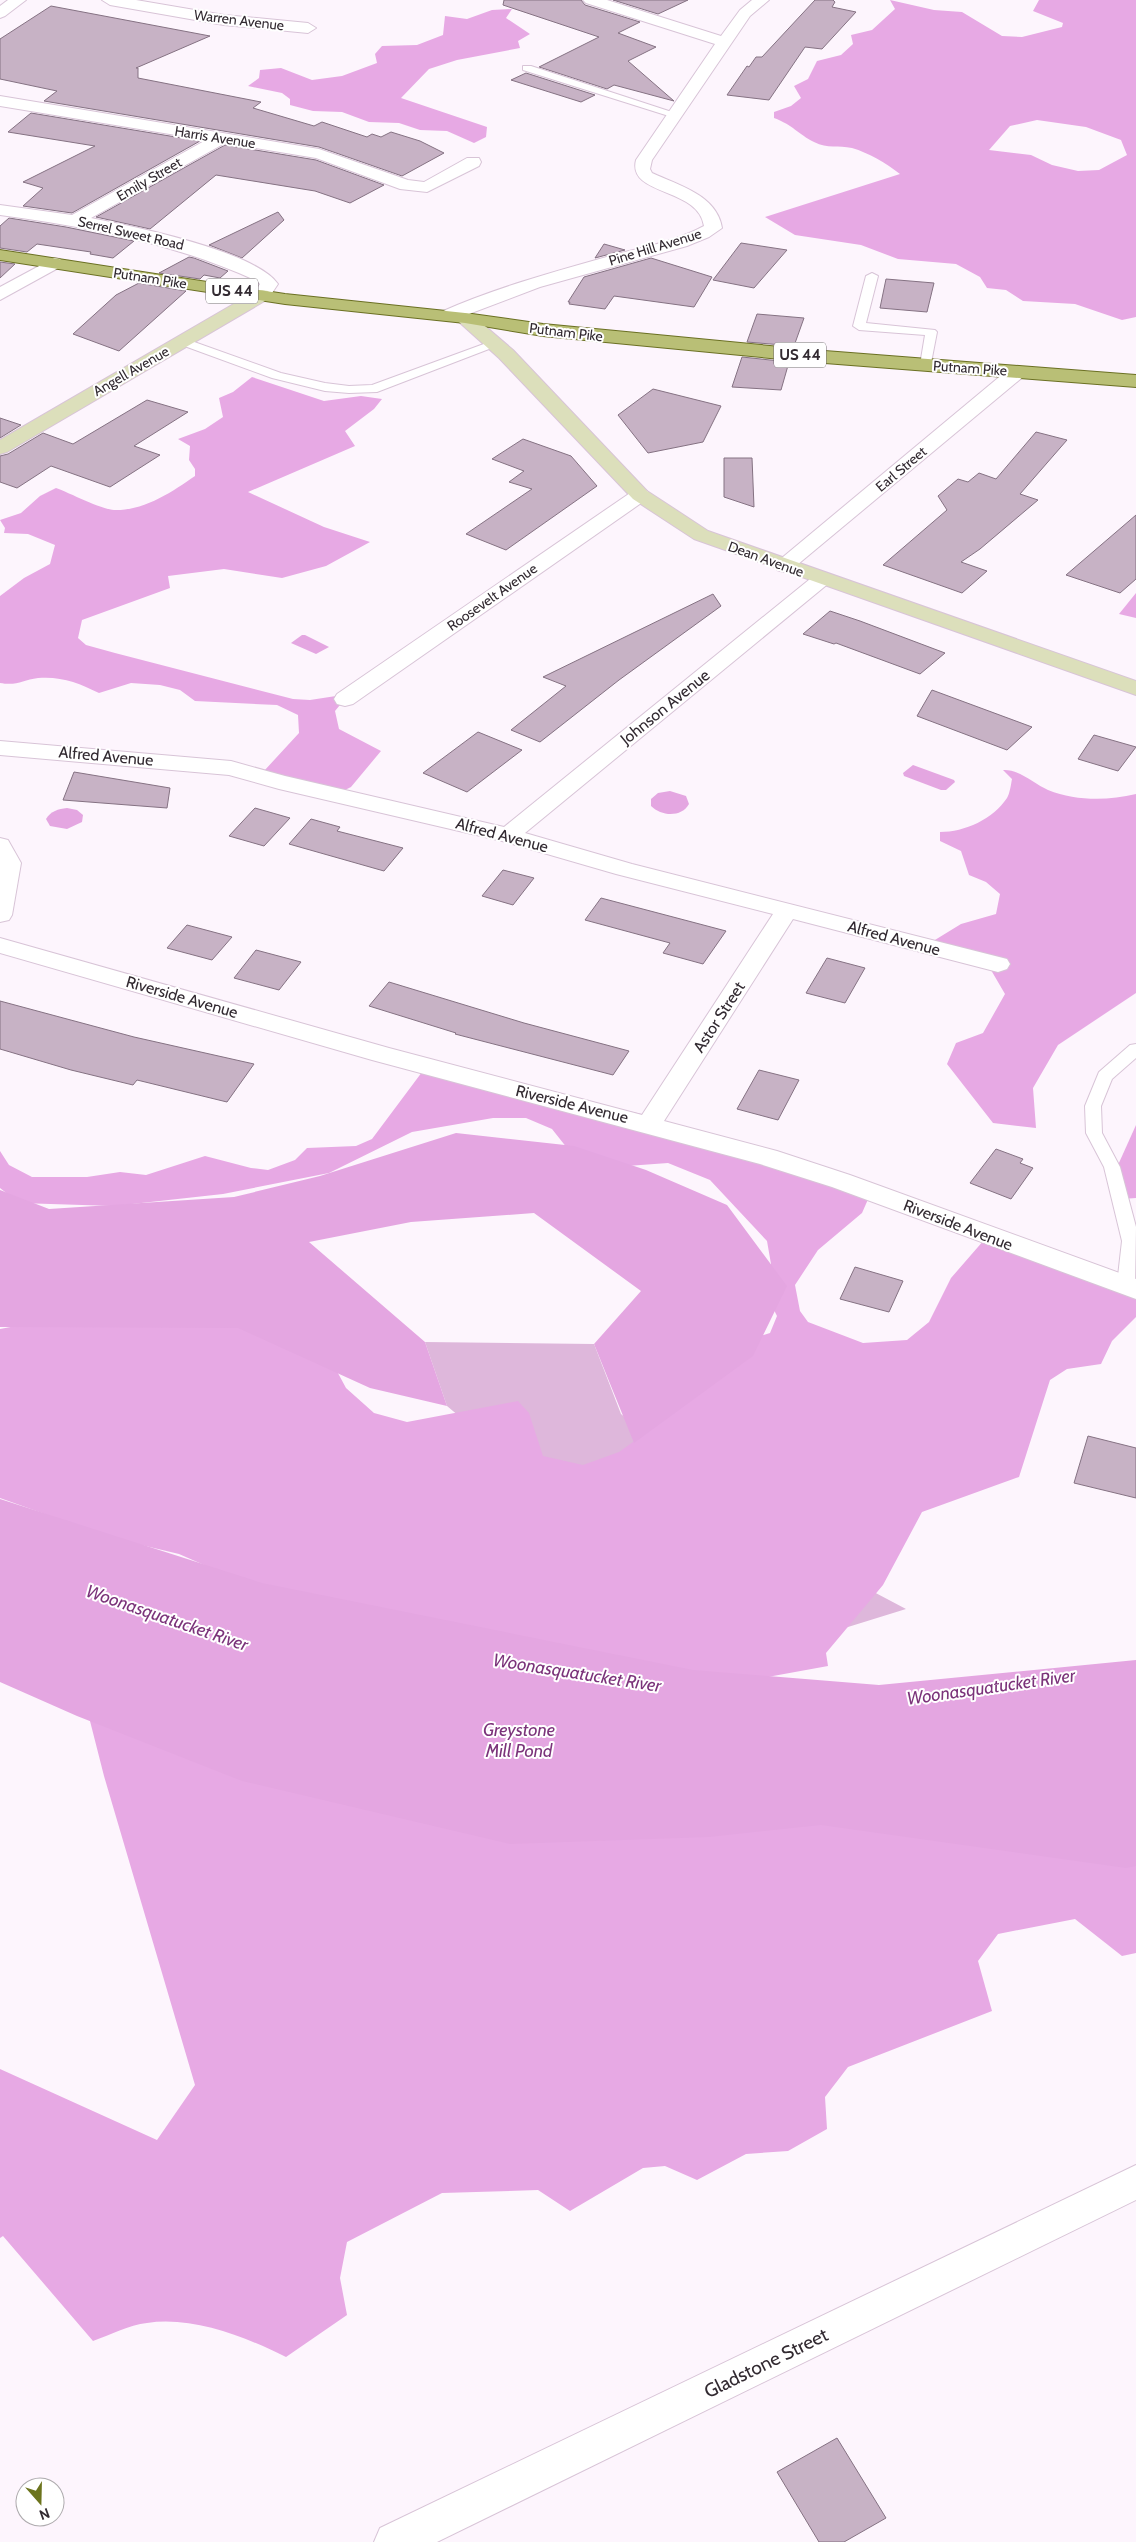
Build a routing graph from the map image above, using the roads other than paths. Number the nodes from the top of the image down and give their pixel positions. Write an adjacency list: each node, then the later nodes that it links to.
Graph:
1 (18, 0): 7 (street)
2 (110, 0): 6 (street, Warren Avenue)
3 (195, 0): 6 (street)
4 (591, 0): 9 (street)
5 (761, 0): 9 (street, Pine Hill Avenue)
6 (169, 11): 8 (street, Warren Avenue)
7 (0, 13)
8 (308, 28)
9 (724, 42): 12 (street, Pine Hill Avenue)
10 (527, 68): 12 (lane)
11 (0, 101): 13 (street, Harris Avenue)
12 (676, 115): 22 (street, Pine Hill Avenue)
13 (222, 138): 14 (street, Harris Avenue); 16 (street, Emily Street)
14 (473, 162)
15 (0, 210): 16 (street, Serrel Sweet Road)
16 (76, 220): 21 (street, Serrel Sweet Road)
17 (0, 255): 18 (main road, Putnam Pike / US 44)
18 (54, 263): 20 (street); 21 (main road, Putnam Pike / US 44)
19 (872, 276): 26 (lane)
20 (0, 295)
21 (262, 295): 22 (main road, Putnam Pike / US 44); 23 (street, Angell Avenue)
22 (456, 317): 24 (street, Dean Avenue); 26 (main road, Putnam Pike / US 44)
23 (192, 344): 24 (lane); 25 (lane); 29 (street, Angell Avenue)
24 (496, 344): 30 (street, Dean Avenue)
25 (232, 347)
26 (926, 365): 27 (main road, Putnam Pike / US 44)
27 (1017, 372): 28 (main road, Putnam Pike / US 44); 31 (street, Earl Street)
28 (1136, 381)
29 (0, 448)
30 (640, 495): 31 (street, Dean Avenue); 34 (street, Roosevelt Avenue)
31 (784, 566): 32 (street, Dean Avenue)
32 (822, 579): 33 (street, Dean Avenue); 36 (street, Johnson Avenue)
33 (1136, 688)
34 (345, 699)
35 (0, 748): 36 (street, Alfred Avenue)
36 (508, 835): 38 (street, Alfred Avenue)
37 (0, 845): 39 (street)
38 (788, 909): 41 (street, Alfred Avenue); 43 (street, Astor Street)
39 (0, 915)
40 (0, 946): 43 (street, Riverside Avenue)
41 (998, 964)
42 (1136, 1049): 44 (lane)
43 (649, 1124): 44 (street, Riverside Avenue)
44 (1131, 1287)
45 (1136, 2182): 46 (street, Gladstone Street)
46 (394, 2542)

